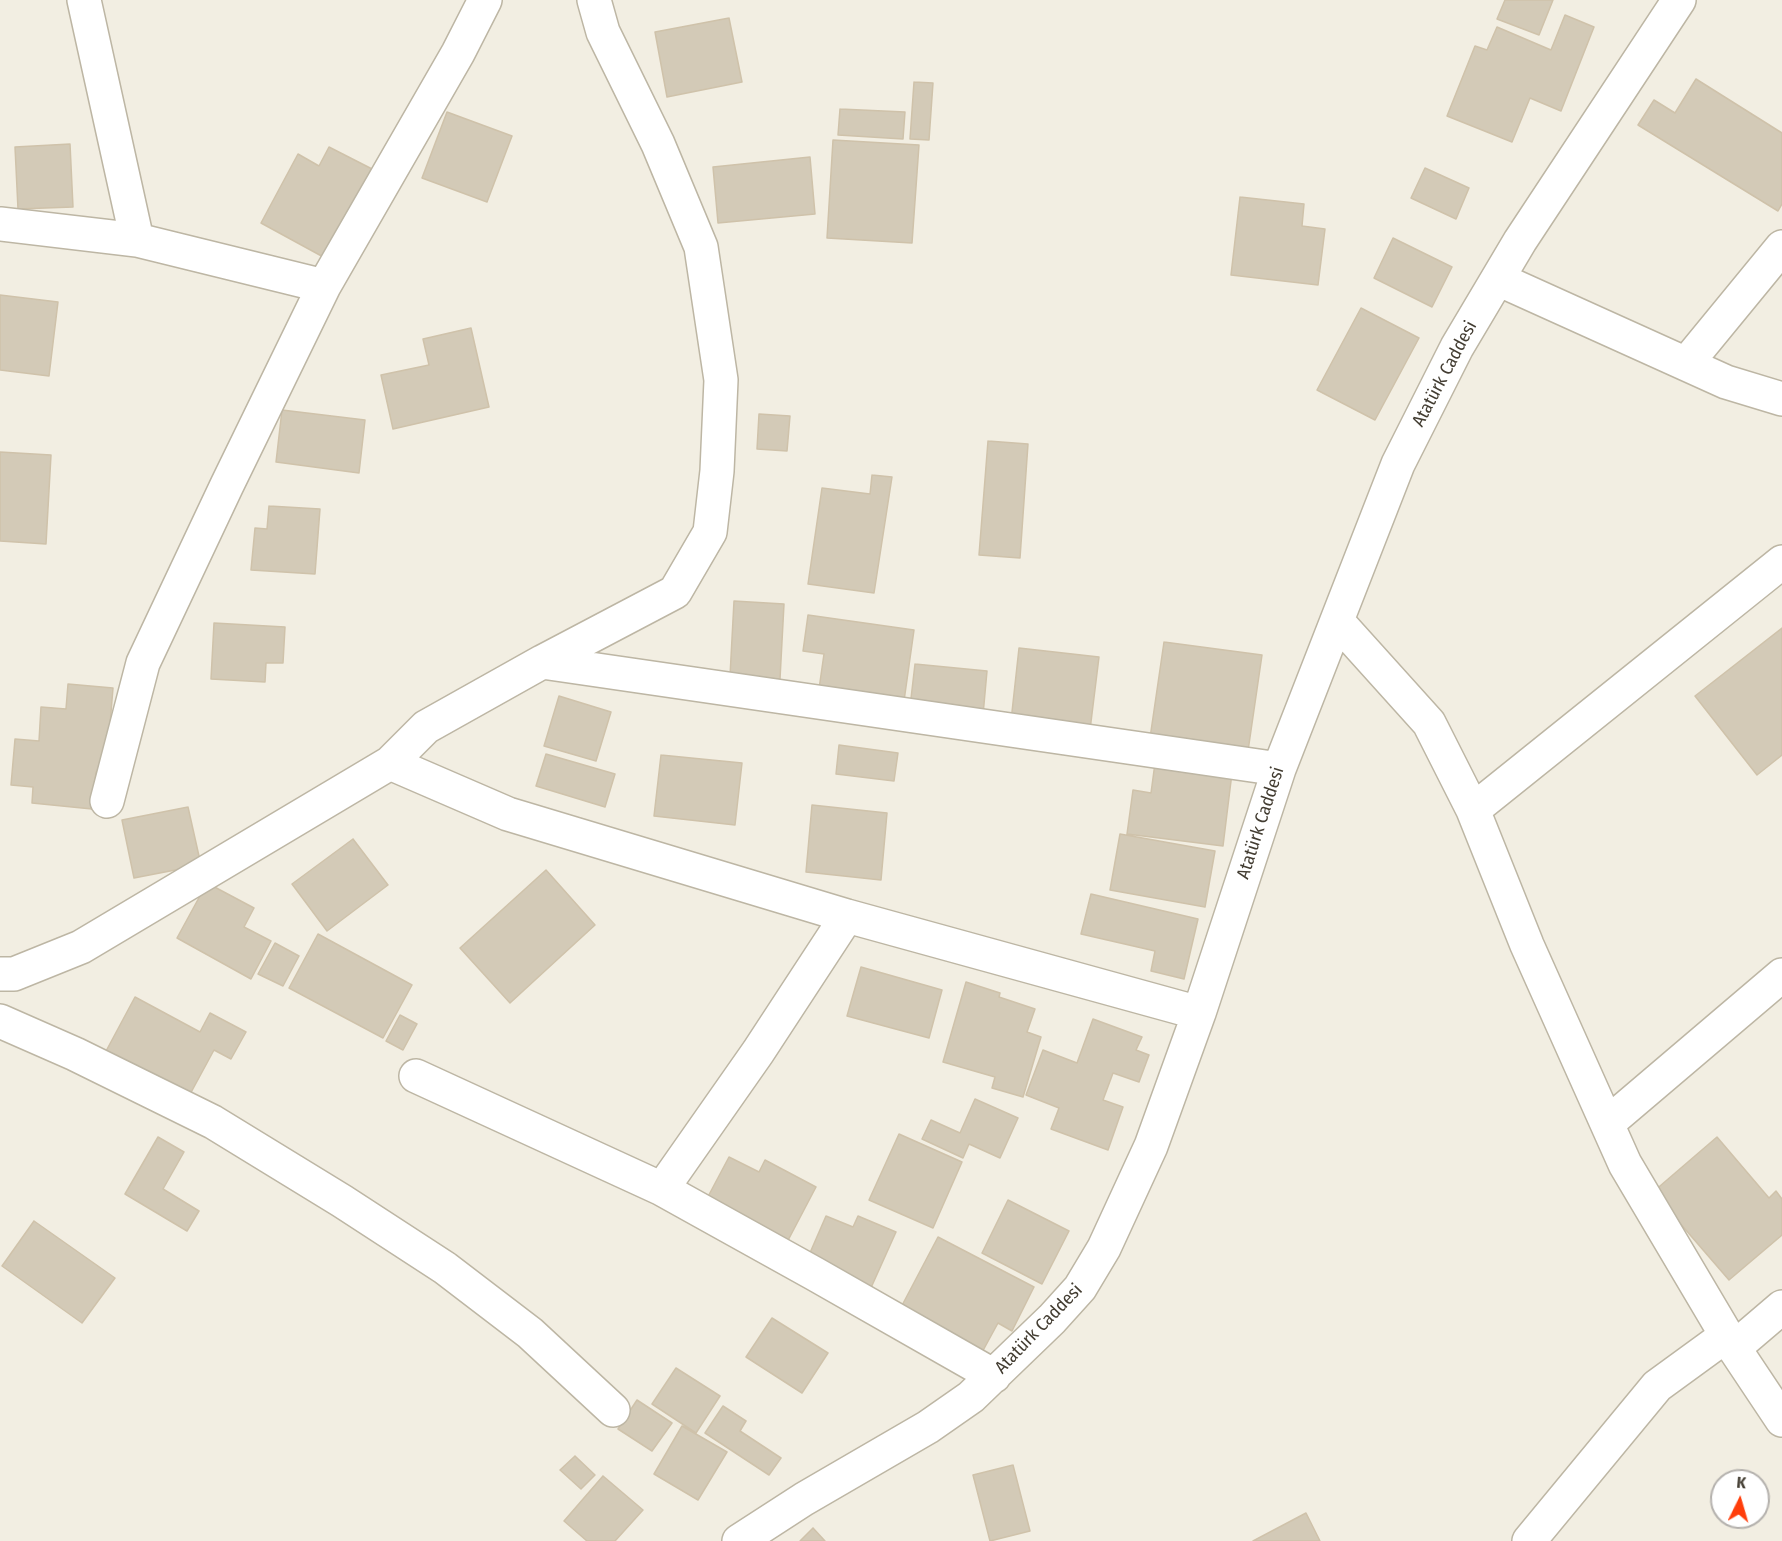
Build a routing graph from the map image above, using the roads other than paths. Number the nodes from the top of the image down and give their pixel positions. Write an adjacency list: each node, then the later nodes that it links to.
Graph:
1 (84, 0): 6 (street)
2 (485, 0): 9 (street)
3 (594, 0): 14 (street)
4 (1678, 0): 8 (street, Atatürk Caddesi)
5 (0, 224): 6 (street)
6 (137, 240): 9 (street)
7 (1782, 248): 10 (street)
8 (1498, 279): 10 (street); 13 (street, Atatürk Caddesi)
9 (324, 286): 17 (street)
10 (1686, 364): 11 (street)
11 (1782, 399)
12 (1782, 561): 18 (street)
13 (1338, 622): 16 (street, Atatürk Caddesi); 18 (street)
14 (542, 662): 15 (street); 16 (street)
15 (390, 763): 19 (street); 20 (street)
16 (1279, 769): 22 (street, Atatürk Caddesi)
17 (107, 801)
18 (1473, 810): 25 (street)
19 (847, 916): 22 (street); 26 (street)
20 (0, 974)
21 (1782, 975): 25 (street)
22 (1199, 1013): 29 (street, Atatürk Caddesi)
23 (0, 1021): 30 (street)
24 (416, 1076): 26 (street)
25 (1608, 1123): 28 (street)
26 (662, 1189): 29 (street)
27 (1782, 1307): 28 (street)
28 (1731, 1341): 31 (street); 33 (street)
29 (994, 1376): 32 (street, Atatürk Caddesi)
30 (613, 1410)
31 (1782, 1420)
32 (739, 1541)
33 (1529, 1541)

